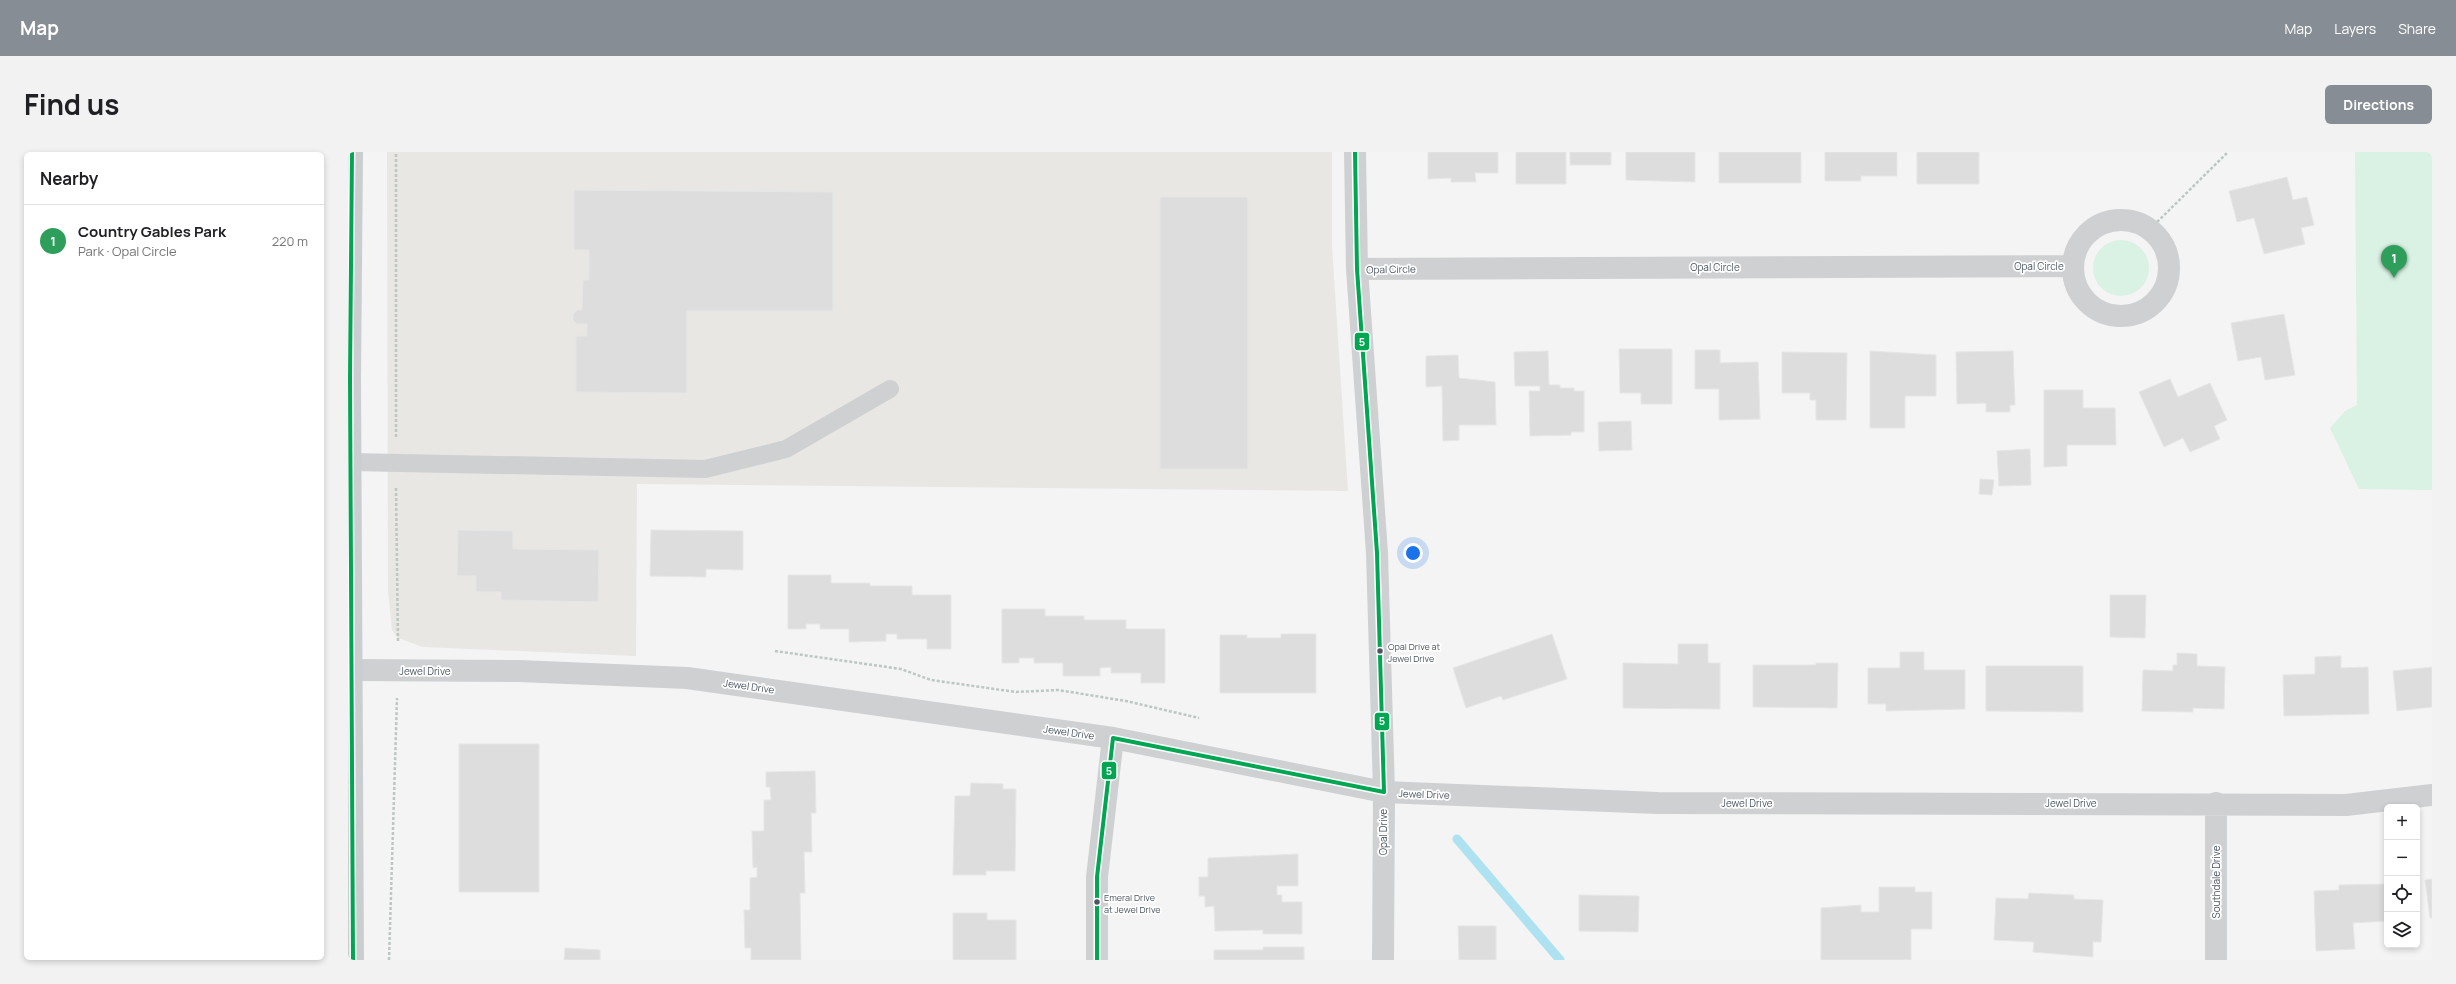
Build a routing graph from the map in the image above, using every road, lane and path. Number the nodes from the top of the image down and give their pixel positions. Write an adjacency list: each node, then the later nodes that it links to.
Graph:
1 (352, 152): 10 (main road)
2 (396, 152): 9 (path)
3 (1355, 152): 7 (street, Opal Drive)
4 (2228, 152): 5 (path)
5 (2150, 229): 6 (street, Opal Circle); 6 (street, Opal Circle)
6 (2073, 266): 7 (street, Opal Circle)
7 (1357, 269): 18 (street, Opal Drive)
8 (890, 389): 10 (lane)
9 (396, 441)
10 (351, 462): 14 (main road)
11 (396, 492): 12 (path)
12 (398, 638)
13 (775, 651): 16 (path)
14 (352, 670): 17 (street, Jewel Drive); 21 (main road)
15 (397, 701): 23 (path)
16 (1199, 718)
17 (1113, 738): 18 (street, Jewel Drive); 24 (street)
18 (1384, 792): 20 (street, Jewel Drive); 25 (street, Opal Drive)
19 (2432, 795): 20 (street, Jewel Drive)
20 (2216, 804): 26 (street, Southdale Drive)
21 (350, 901): 22 (main road)
22 (353, 960)
23 (389, 960)
24 (1097, 960)
25 (1383, 960)
26 (2216, 960)

